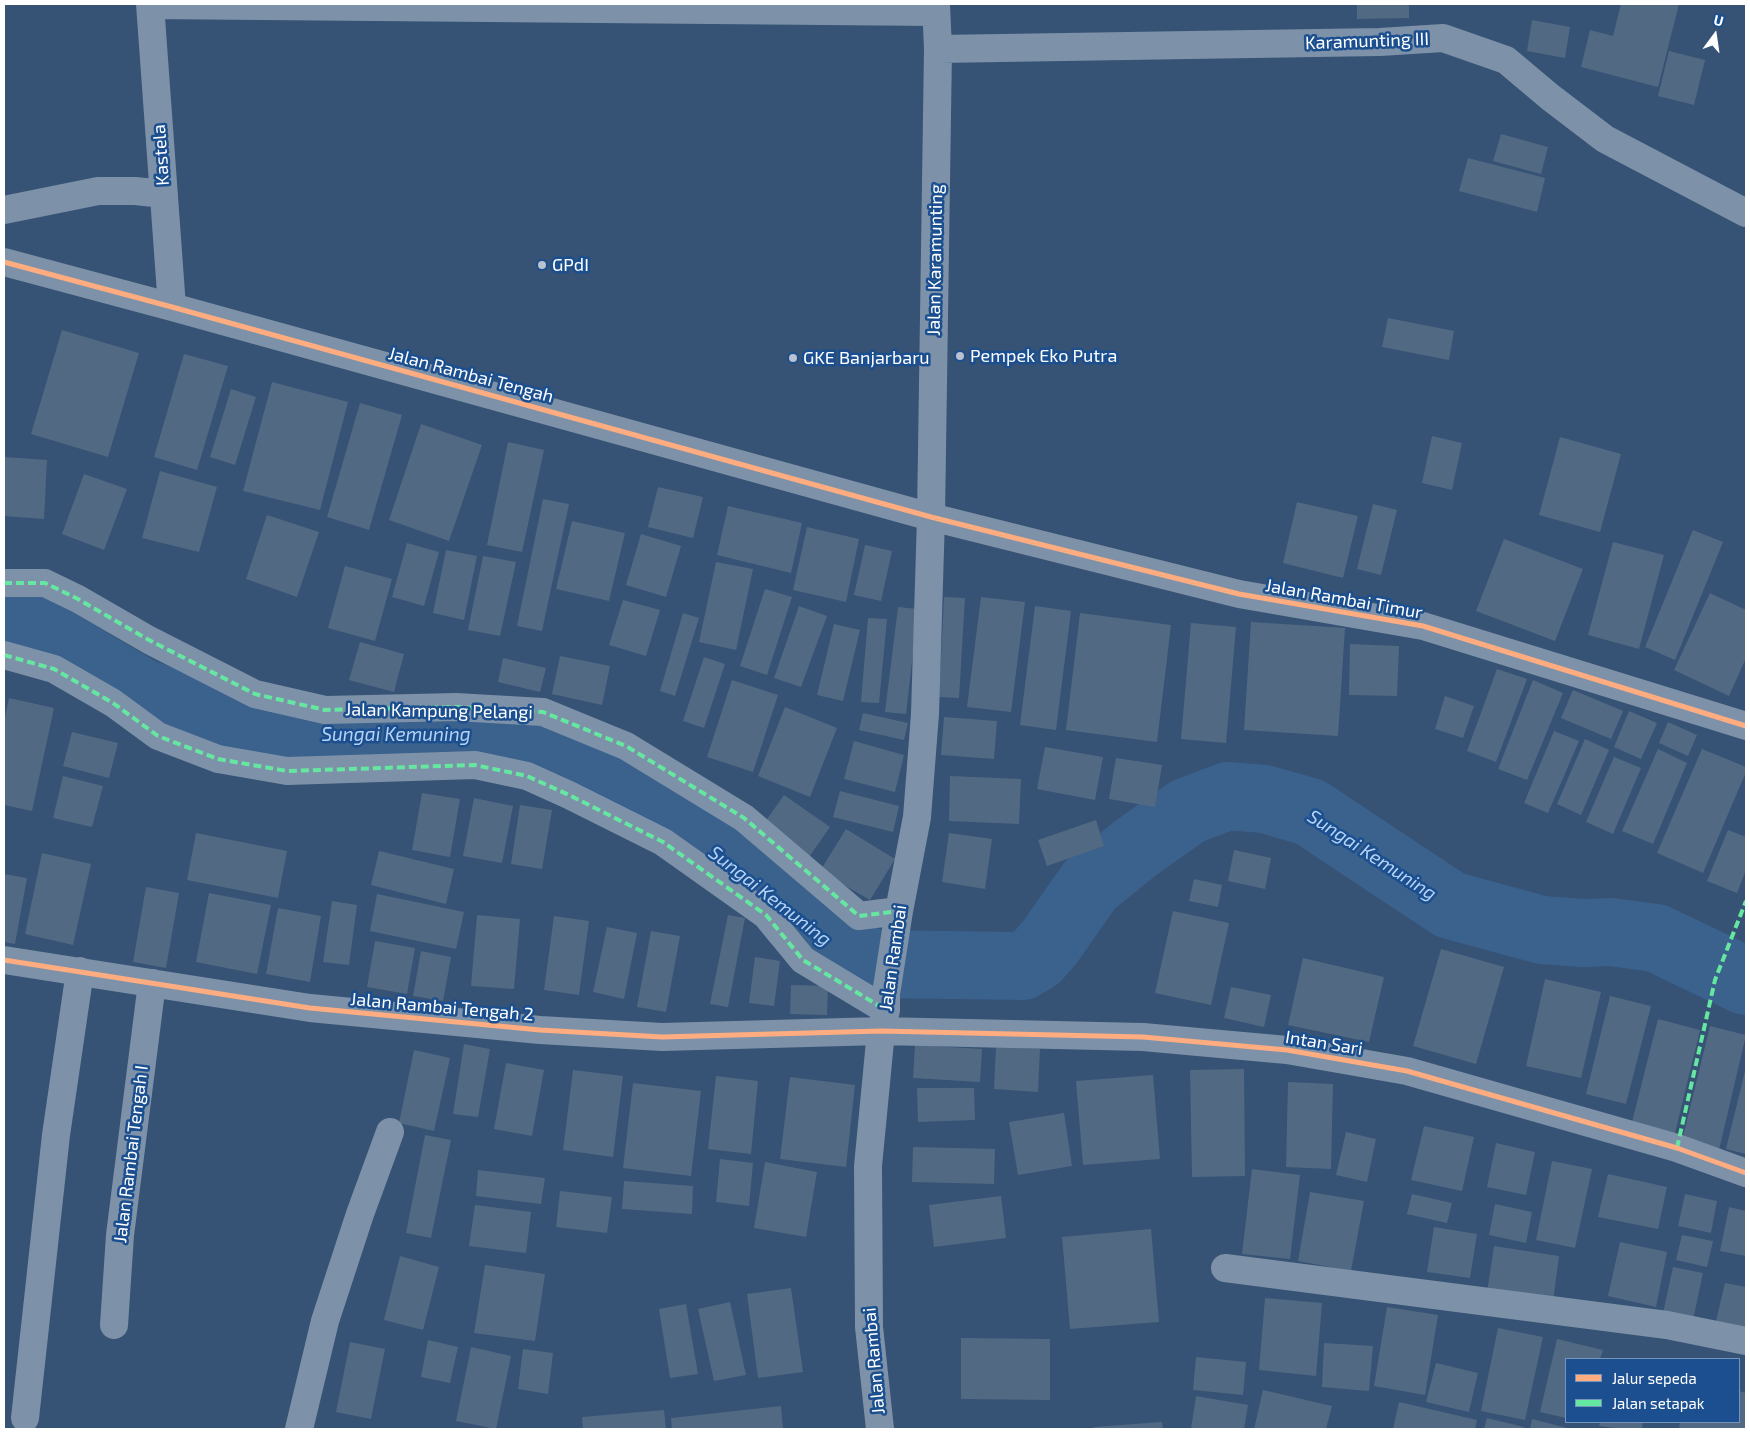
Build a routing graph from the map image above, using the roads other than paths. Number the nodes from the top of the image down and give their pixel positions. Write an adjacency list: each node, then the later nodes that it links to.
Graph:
1 (150, 4): 2 (street); 4 (street, Kastela)
2 (936, 8): 3 (street, Jalan Karamunting)
3 (938, 49): 6 (street, Karamunting III); 9 (street, Jalan Karamunting)
4 (164, 194): 5 (street); 8 (street, Kastela)
5 (4, 210)
6 (1746, 213)
7 (4, 262): 8 (street, Jalan Rambai Tengah)
8 (172, 307): 9 (street, Jalan Rambai Tengah)
9 (931, 517): 12 (street, Jalan Rambai Timur); 13 (street, Jalan Rambai)
10 (4, 583): 13 (street, Jalan Kampung Pelangi)
11 (4, 655): 17 (street)
12 (1746, 726)
13 (897, 923): 17 (street, Jalan Rambai)
14 (4, 960): 15 (street, Jalan Rambai Tengah 2)
15 (80, 971): 16 (street, Jalan Rambai Tengah 2); 23 (street)
16 (152, 983): 17 (street, Jalan Rambai Tengah 2); 21 (street, Jalan Rambai Tengah I)
17 (885, 1012): 19 (street, Intan Sari); 25 (street, Jalan Rambai)
18 (390, 1132): 24 (street)
19 (1746, 1173)
20 (1224, 1268): 22 (street)
21 (114, 1325)
22 (1746, 1341)
23 (25, 1418)
24 (299, 1429)
25 (880, 1429)

